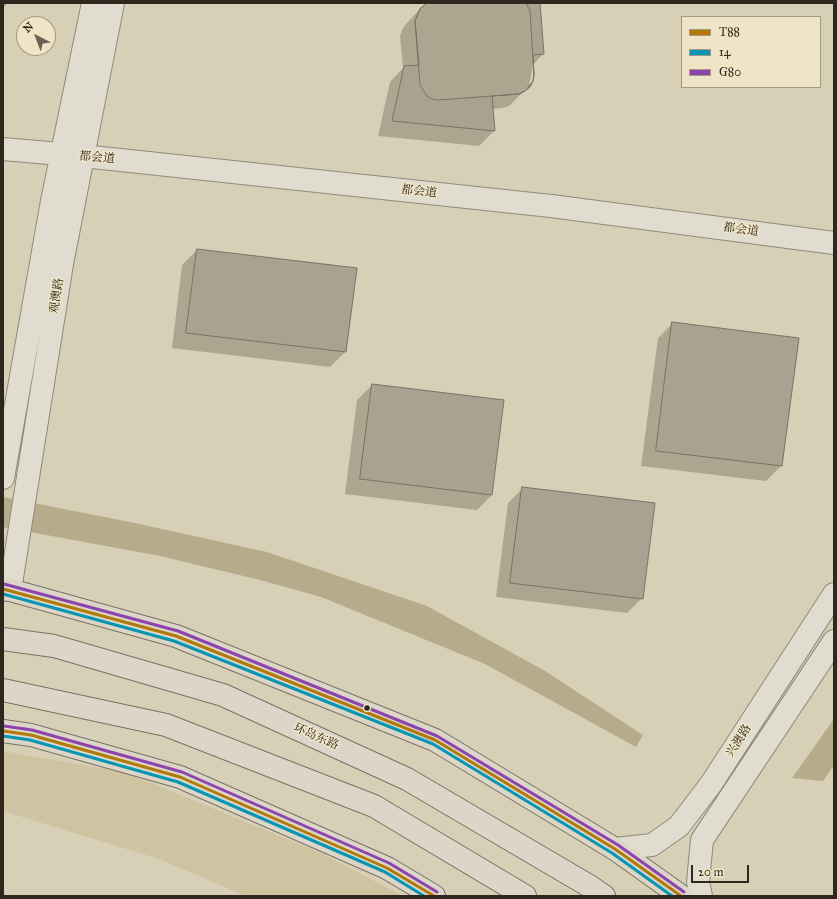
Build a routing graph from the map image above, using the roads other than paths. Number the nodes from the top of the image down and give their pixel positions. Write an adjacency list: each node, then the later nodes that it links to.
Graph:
1 (92, 3): 4 (street, 观澳路)
2 (113, 3): 5 (street, 观澳路)
3 (3, 149): 4 (street, 都会道)
4 (61, 155): 5 (street, 都会道); 7 (street, 观澳路)
5 (84, 156): 6 (street, 都会道); 8 (street, 观澳路)
6 (834, 243)
7 (3, 478)
8 (6, 589): 14 (main road)
9 (834, 594): 14 (street, 兴澳路)
10 (3, 639): 17 (main road, 环岛东路)
11 (834, 641): 19 (street, 兴澳路)
12 (3, 690): 16 (main road)
13 (3, 731): 15 (main road)
14 (615, 849): 18 (main road)
15 (434, 896)
16 (524, 896)
17 (604, 896)
18 (681, 896)
19 (701, 896)

